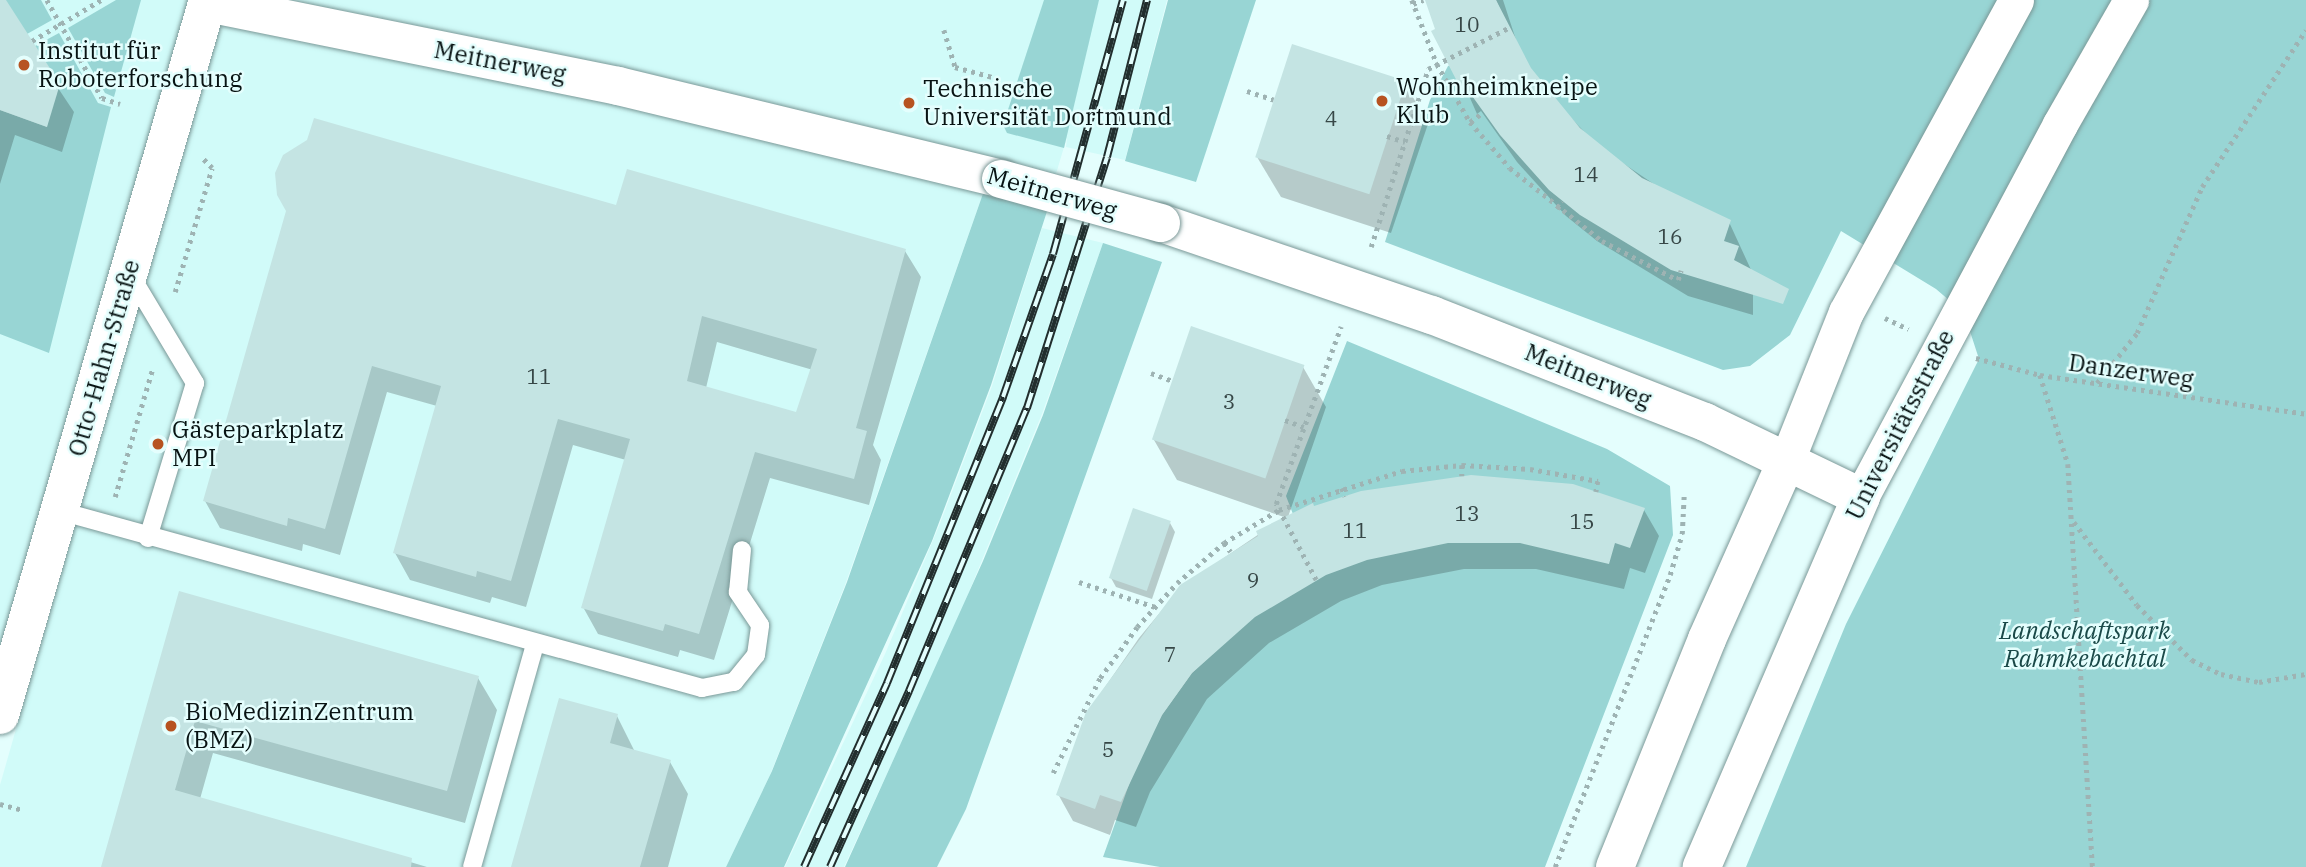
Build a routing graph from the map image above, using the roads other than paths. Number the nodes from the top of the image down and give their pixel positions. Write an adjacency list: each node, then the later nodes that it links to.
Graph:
1 (2016, 0): 5 (street)
2 (2131, 0): 6 (street, Universitätsstraße)
3 (208, 2): 4 (street, Otto-Hahn-Straße); 5 (street, Meitnerweg, bridge)
4 (129, 273): 7 (street, Otto-Hahn-Straße); 8 (lane)
5 (1787, 460): 6 (street, Meitnerweg); 13 (street)
6 (1861, 497): 14 (street, Universitätsstraße)
7 (60, 511): 8 (lane); 11 (street, Otto-Hahn-Straße)
8 (148, 538): 10 (lane)
9 (742, 550): 10 (lane)
10 (536, 644): 12 (lane)
11 (0, 715)
12 (472, 867)
13 (1615, 867)
14 (1702, 867)

